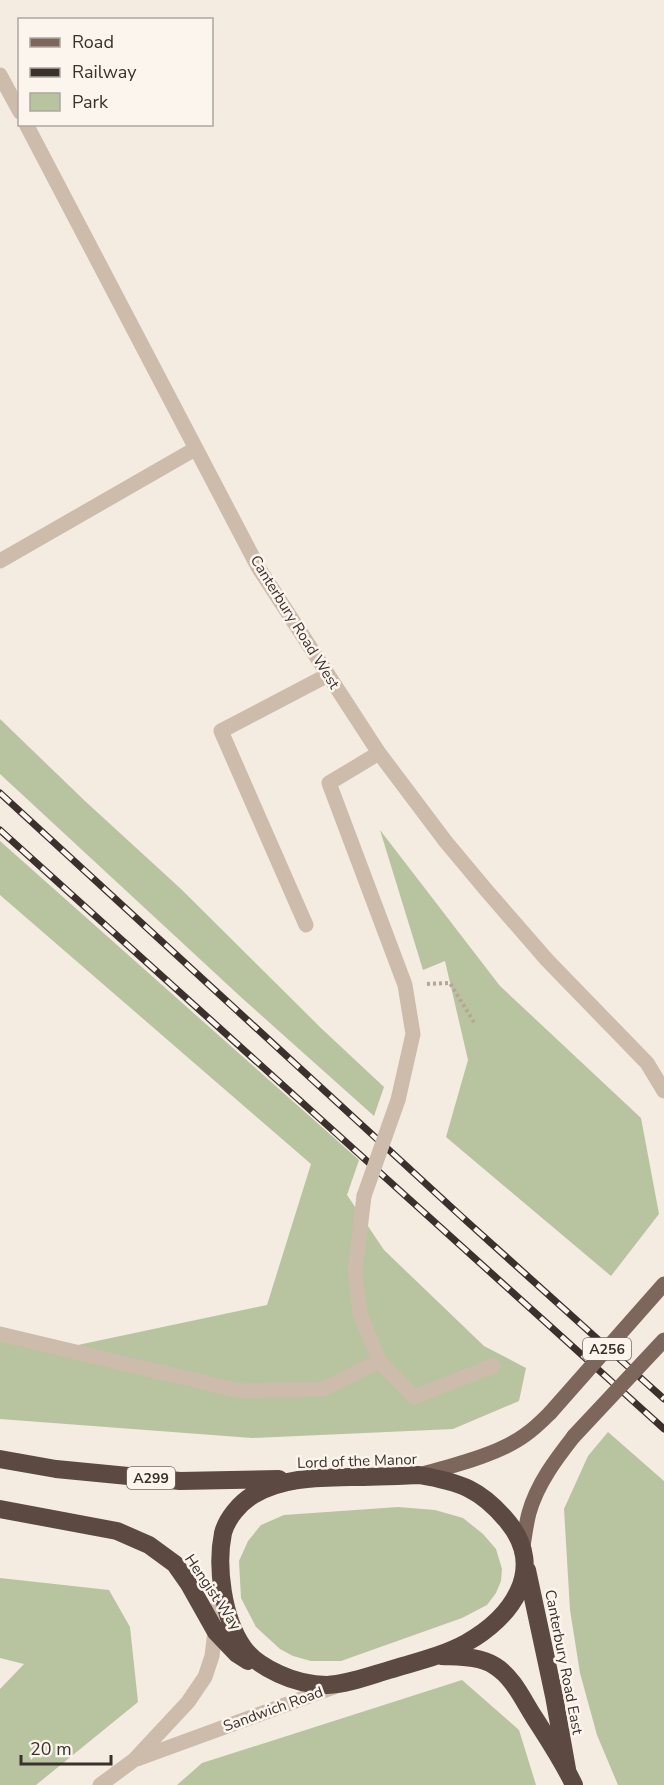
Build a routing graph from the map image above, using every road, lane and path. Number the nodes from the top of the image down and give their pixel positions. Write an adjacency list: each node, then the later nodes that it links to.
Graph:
1 (0, 75): 2 (street)
2 (18, 108)
3 (27, 126): 4 (street, Canterbury Road West)
4 (195, 449): 5 (street); 6 (street, Canterbury Road West)
5 (0, 561)
6 (328, 675): 7 (street, Canterbury Road West); 8 (street)
7 (379, 753): 9 (street); 11 (street, Canterbury Road West)
8 (306, 925)
9 (405, 985): 10 (path); 17 (street, bridge)
10 (475, 1024)
11 (647, 1063): 12 (street, Canterbury Road West); 13 (street, Canterbury Road West)
12 (664, 1073)
13 (664, 1091)
14 (664, 1284): 20 (main road, A256, bridge)
15 (0, 1334): 17 (street)
16 (664, 1340): 23 (main road, Canterbury Road East / A256, bridge)
17 (379, 1361): 18 (street)
18 (493, 1366)
19 (0, 1459): 21 (highway, A299)
20 (419, 1475): 21 (highway, Lord of the Manor); 23 (highway, Lord of the Manor)
21 (304, 1479): 24 (highway, Lord of the Manor)
22 (0, 1509): 25 (highway, Hengist Way)
23 (524, 1554): 26 (highway, Lord of the Manor); 30 (highway, Canterbury Road East)
24 (222, 1576): 25 (street, Sandwich Road); 27 (highway, Lord of the Manor)
25 (216, 1632): 27 (highway, Hengist Way); 29 (street, Sandwich Road)
26 (436, 1656): 28 (highway, Lord of the Manor); 30 (highway, Canterbury Road East)
27 (288, 1678): 28 (highway, Lord of the Manor)
28 (344, 1683): 29 (street, Sandwich Road)
29 (134, 1760): 31 (street, Sandwich Road)
30 (570, 1777)
31 (100, 1785)

